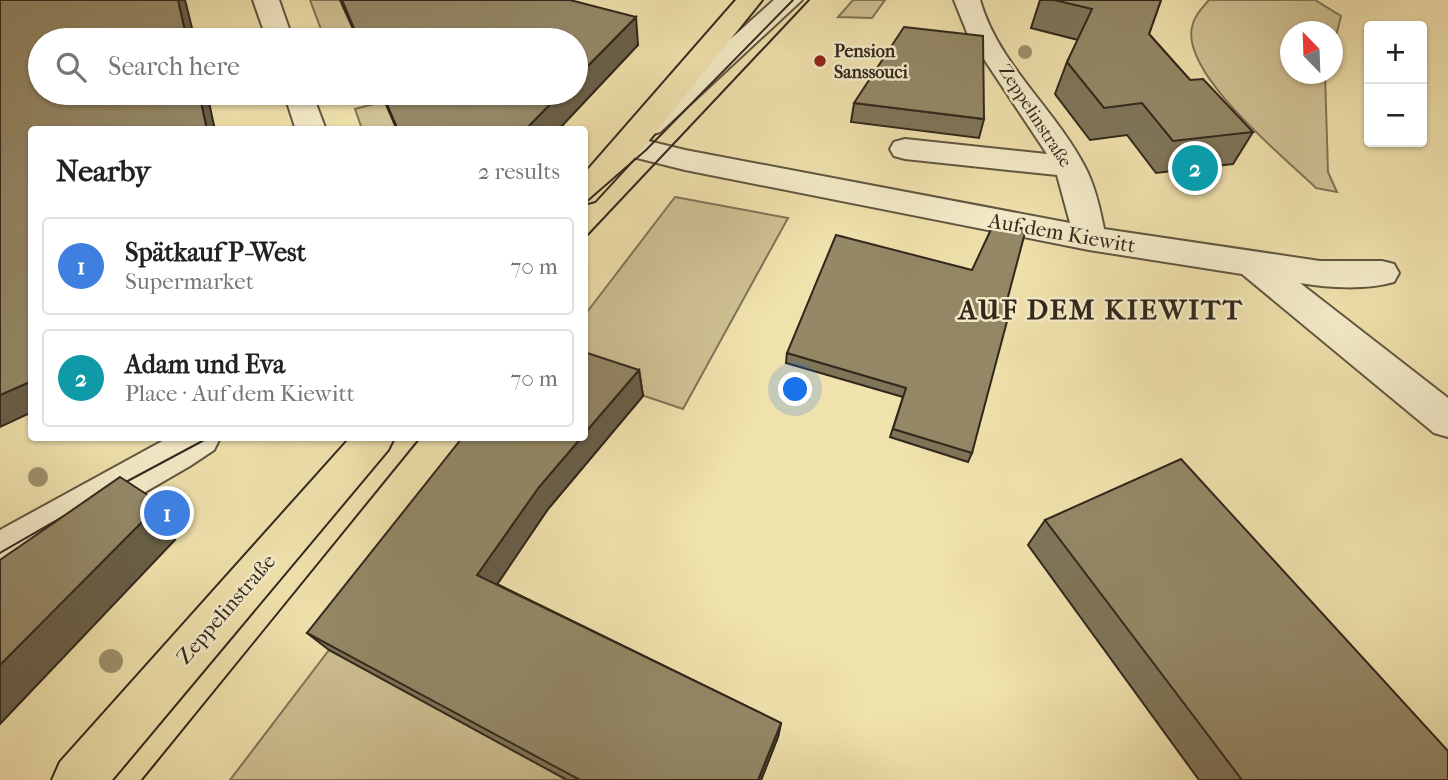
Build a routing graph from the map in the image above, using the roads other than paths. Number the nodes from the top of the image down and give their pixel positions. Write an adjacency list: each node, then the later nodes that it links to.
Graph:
1 (266, 0): 5 (street)
2 (749, 0): 8 (main road)
3 (789, 0): 8 (street)
4 (967, 0): 10 (street, Zeppelinstraße)
5 (276, 28)
6 (302, 105): 7 (street)
7 (310, 126)
8 (628, 146): 11 (main road); 12 (street, Auf dem Kiewitt)
9 (905, 149): 10 (street)
10 (1069, 166): 12 (street, Zeppelinstraße)
11 (588, 190)
12 (1089, 239): 13 (street, Auf dem Kiewitt)
13 (1252, 264): 14 (street); 15 (street, Auf dem Kiewitt)
14 (1382, 273)
15 (1448, 421)
16 (196, 441): 18 (street)
17 (371, 441): 19 (main road, Zeppelinstraße)
18 (0, 553)
19 (78, 780)

